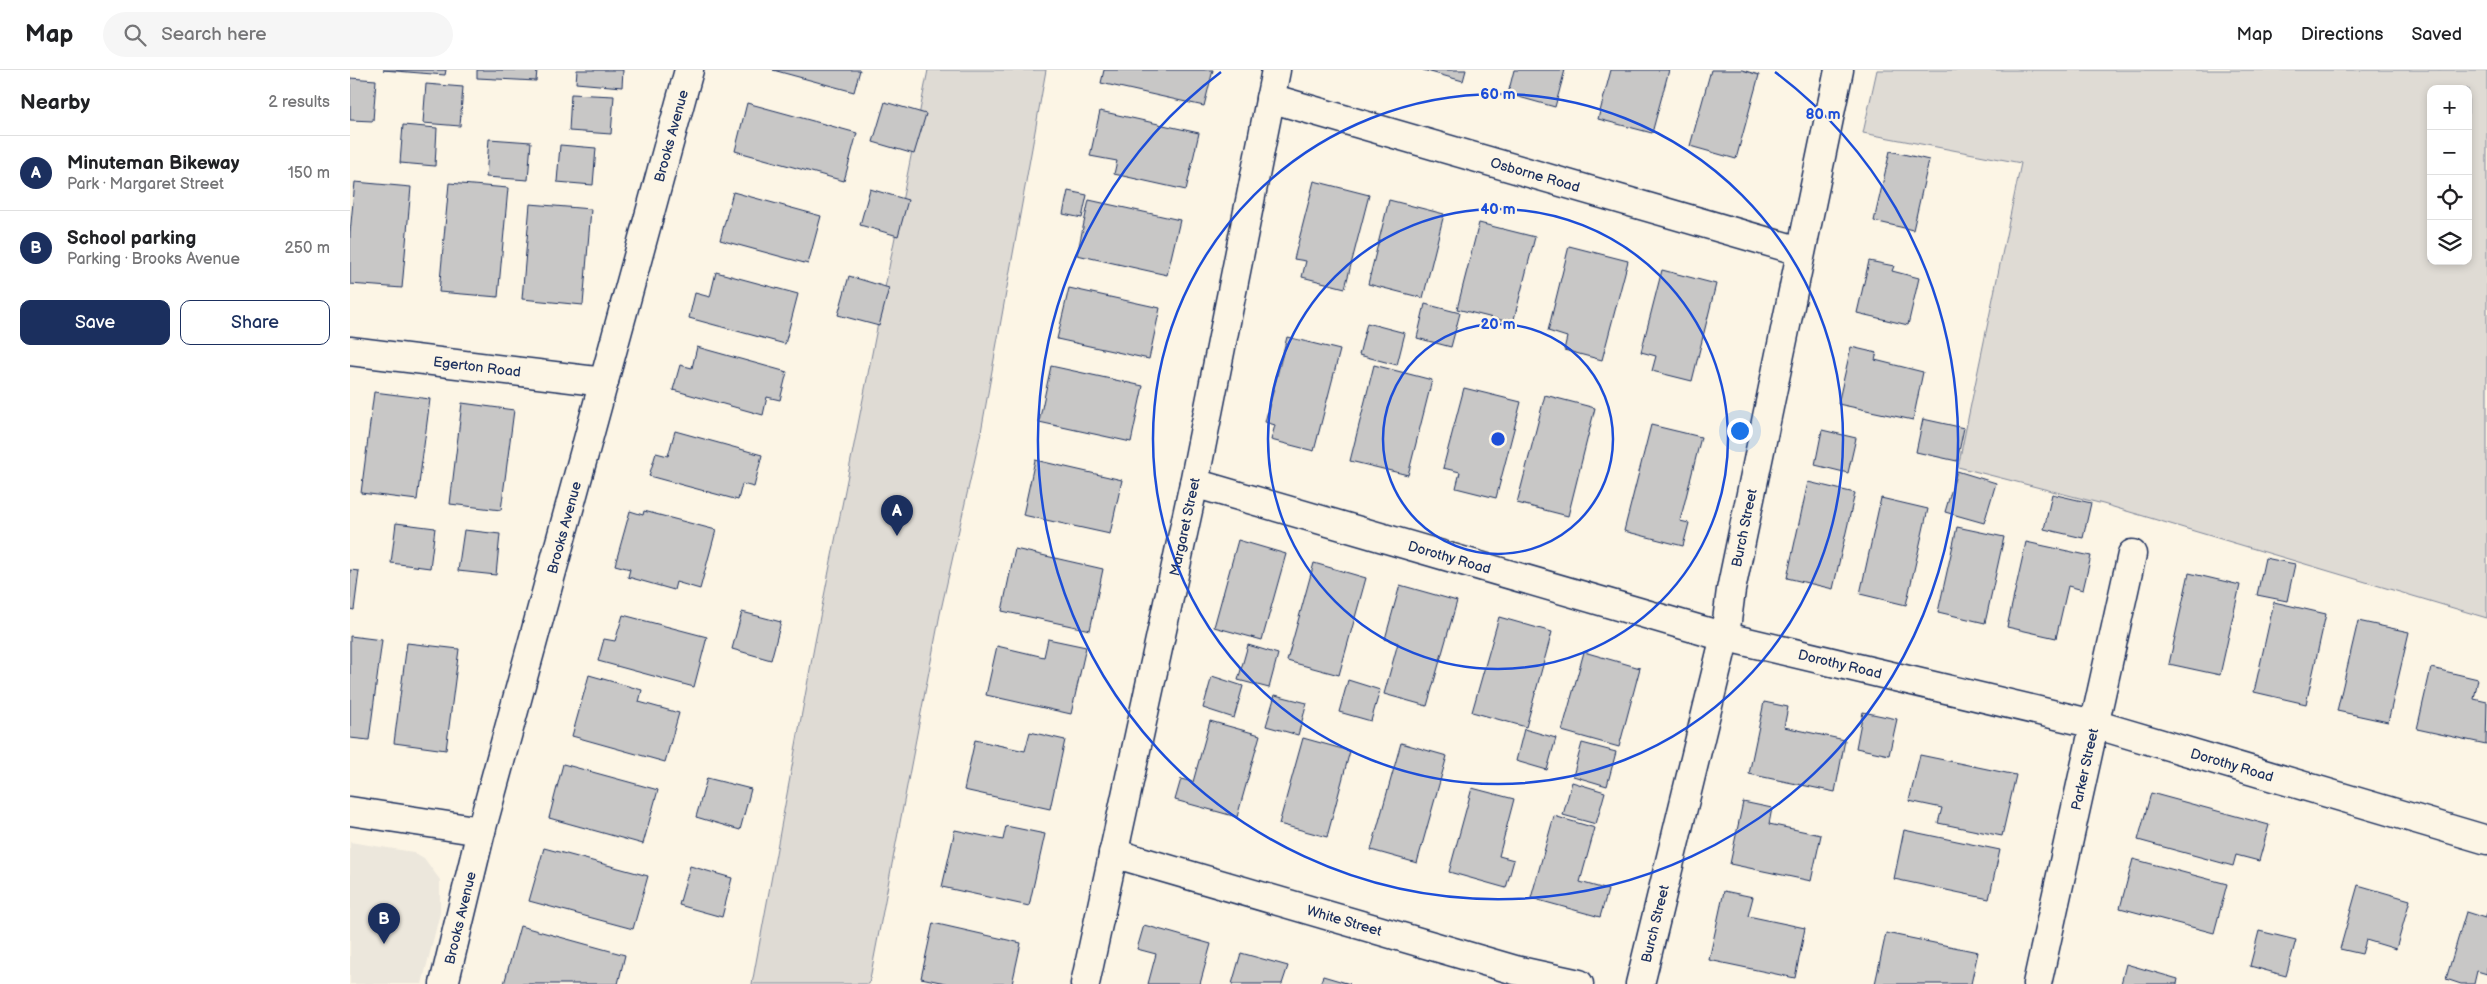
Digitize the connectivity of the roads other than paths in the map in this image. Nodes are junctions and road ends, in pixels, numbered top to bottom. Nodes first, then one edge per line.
1 (689, 70) edge
2 (1276, 70) edge
3 (1839, 70) edge
4 (1270, 98) junction
5 (1800, 251) junction
6 (350, 351) edge
7 (604, 382) junction
8 (1194, 483) junction
9 (2132, 554) dead end
10 (1725, 636) junction
11 (2094, 724) junction
12 (350, 811) edge
13 (481, 831) junction
14 (2487, 840) edge
15 (1113, 853) junction
16 (444, 984) edge
17 (1085, 984) edge
18 (1578, 984) edge
19 (1640, 984) edge
20 (2037, 984) edge

1 - 7 street, Brooks Avenue
2 - 4 street, Margaret Street
3 - 5 street, Burch Street
4 - 5 street, Osborne Road
4 - 8 street, Margaret Street
5 - 10 street, Burch Street
6 - 7 street, Egerton Road
7 - 13 street, Brooks Avenue
8 - 10 street, Dorothy Road
8 - 15 street, Margaret Street
9 - 11 street, Parker Street
10 - 11 street, Dorothy Road
10 - 19 street, Burch Street
11 - 14 street, Dorothy Road
11 - 20 street, Parker Street
12 - 13 street
13 - 16 street, Brooks Avenue
15 - 17 street, Margaret Street
15 - 18 street, White Street

